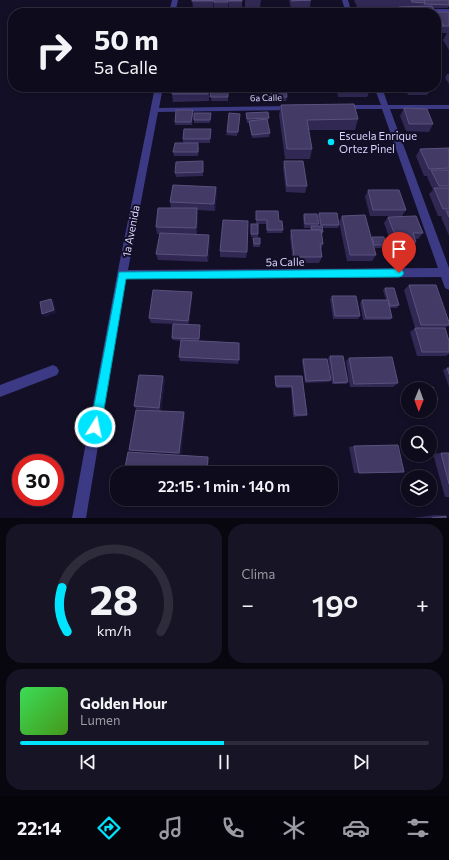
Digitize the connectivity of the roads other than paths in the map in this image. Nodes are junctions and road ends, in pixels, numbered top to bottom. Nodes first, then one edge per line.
1 (158, 92) edge
2 (380, 92) edge
3 (330, 107) edge
4 (386, 107) junction
5 (449, 107) edge
6 (298, 108) edge
7 (155, 110) junction
8 (447, 272) edge
9 (122, 275) junction
10 (449, 284) edge
11 (53, 371) dead end
12 (0, 391) edge
13 (79, 518) edge

1 - 7 street, 1a Avenida
2 - 4 street
3 - 4 street
4 - 5 street
4 - 8 street
6 - 7 street, 6a Calle
7 - 9 street, 1a Avenida
8 - 9 street, 5a Calle
8 - 10 street
9 - 13 street, 1a Avenida
11 - 12 street

